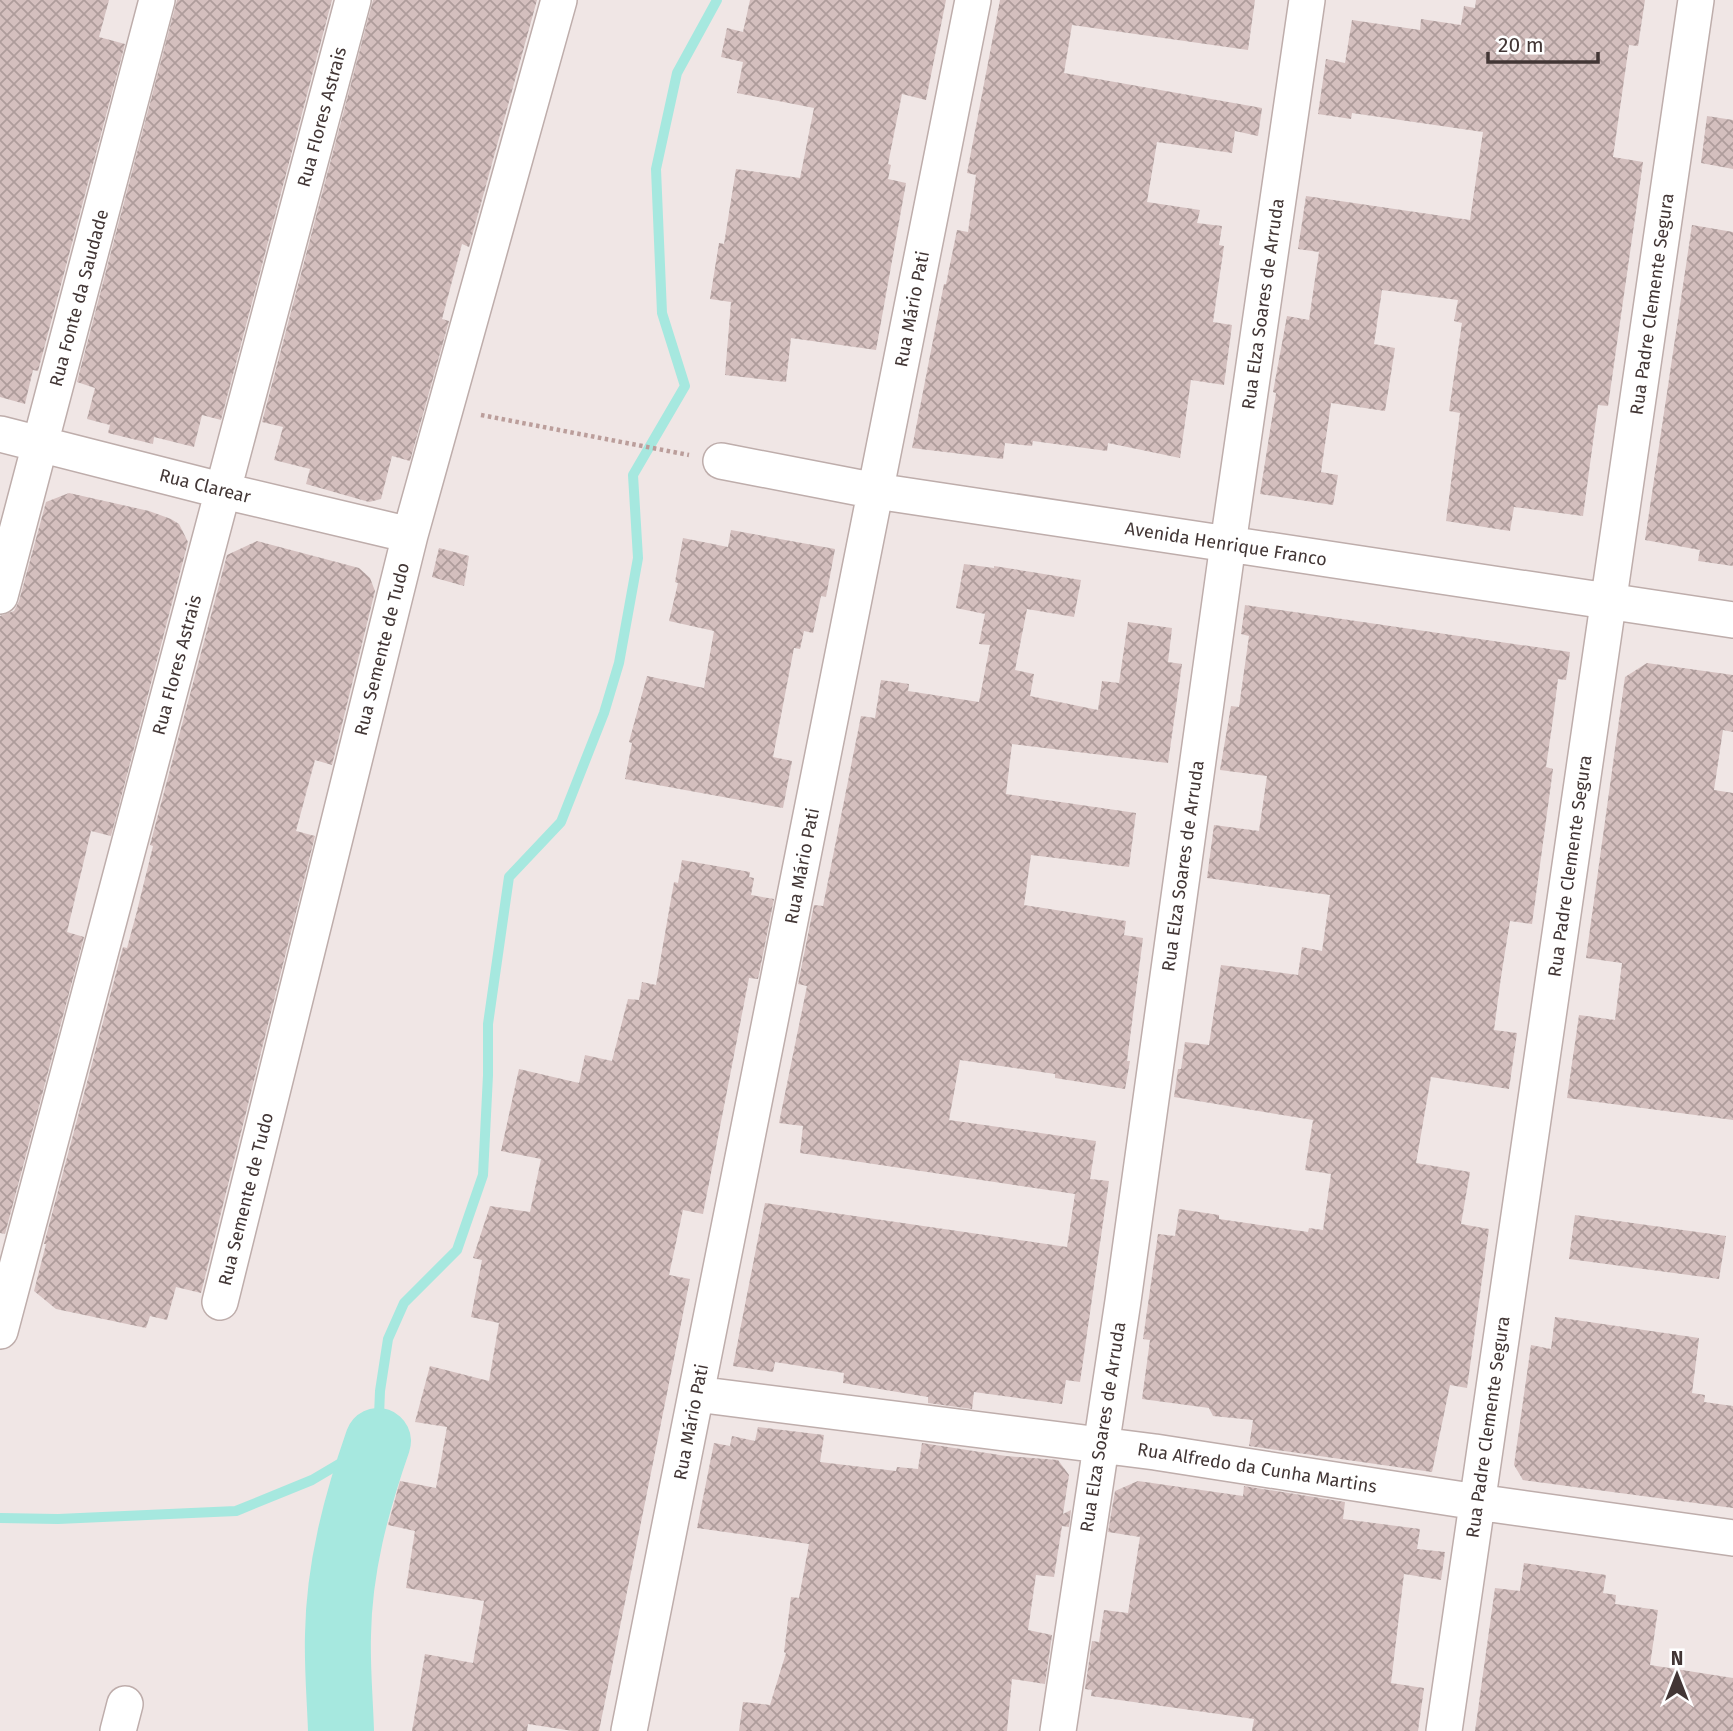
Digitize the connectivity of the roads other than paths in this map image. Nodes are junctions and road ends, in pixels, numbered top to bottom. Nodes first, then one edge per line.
1 (157, 0) edge
2 (353, 0) edge
3 (559, 0) edge
4 (973, 0) edge
5 (1307, 0) edge
6 (1696, 0) edge
7 (0, 434) edge
8 (41, 443) junction
9 (721, 461) road end
10 (223, 491) junction
11 (876, 491) junction
12 (410, 535) junction
13 (1228, 544) junction
14 (0, 596) edge
15 (1609, 602) junction
16 (1733, 620) edge
17 (220, 1302) dead end
18 (0, 1331) edge
19 (696, 1394) junction
20 (1100, 1444) junction
21 (1477, 1502) junction
22 (1733, 1538) edge
23 (629, 1731) edge
24 (1058, 1731) edge
25 (1444, 1731) edge

1 - 8 street, Rua Fonte da Saudade
2 - 10 street, Rua Flores Astrais
3 - 12 street, Rua Semente de Tudo
4 - 11 street, Rua Mário Pati
5 - 13 street, Rua Elza Soares de Arruda
6 - 15 street, Rua Padre Clemente Segura
7 - 8 street, Rua Clarear
8 - 10 street, Rua Clarear
8 - 14 street, Rua Fonte da Saudade
9 - 11 street, Avenida Henrique Franco
10 - 12 street, Rua Clarear
10 - 18 street, Rua Flores Astrais
11 - 13 street, Avenida Henrique Franco
11 - 19 street, Rua Mário Pati
12 - 17 street, Rua Semente de Tudo
13 - 15 street, Avenida Henrique Franco
13 - 20 street, Rua Elza Soares de Arruda
15 - 16 street, Avenida Henrique Franco
15 - 21 street, Rua Padre Clemente Segura
19 - 20 street, Rua Alfredo da Cunha Martins
19 - 23 street, Rua Mário Pati
20 - 21 street, Rua Alfredo da Cunha Martins
20 - 24 street, Rua Elza Soares de Arruda
21 - 22 street, Rua Alfredo da Cunha Martins
21 - 25 street, Rua Padre Clemente Segura

